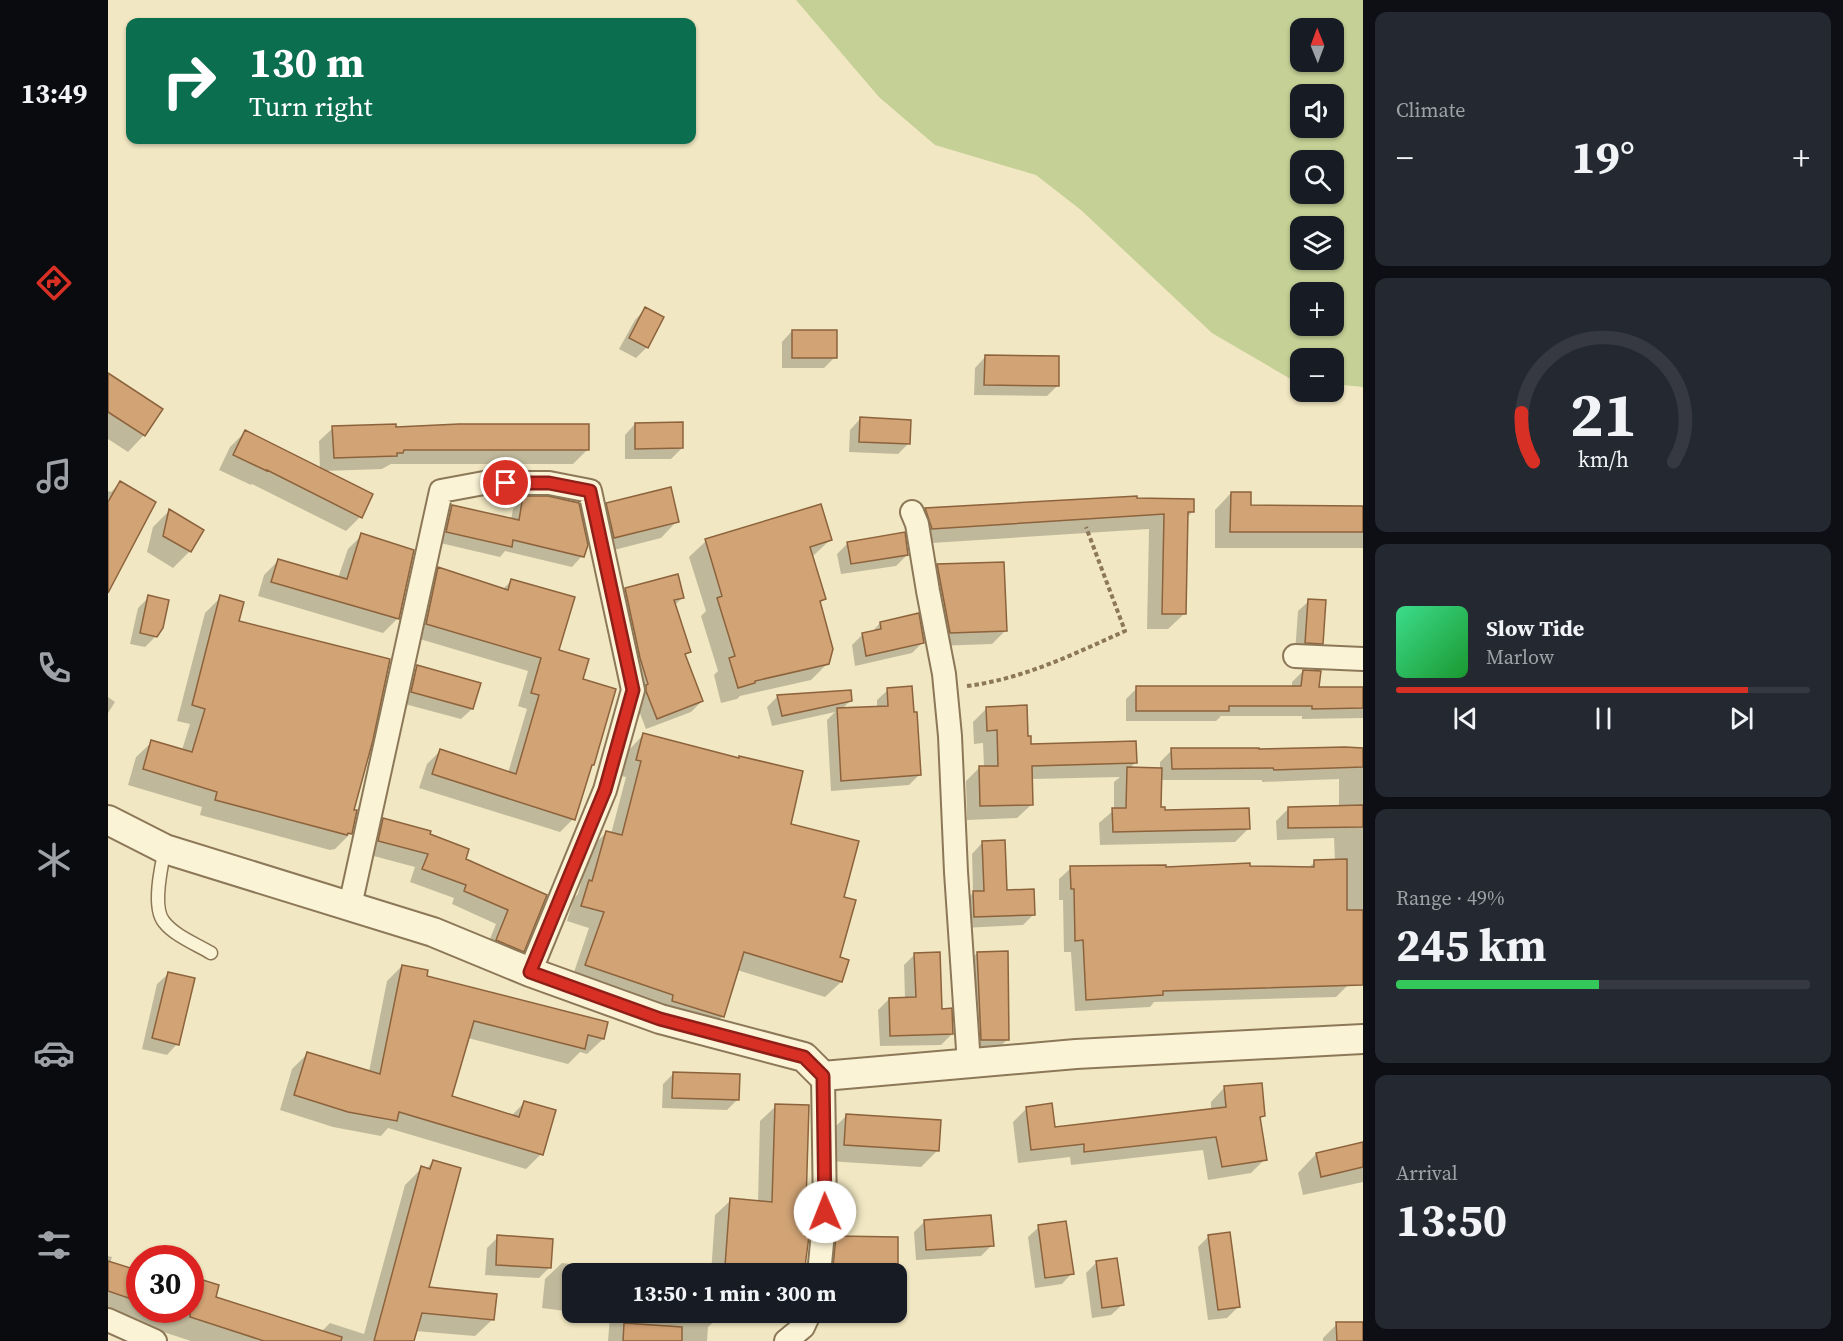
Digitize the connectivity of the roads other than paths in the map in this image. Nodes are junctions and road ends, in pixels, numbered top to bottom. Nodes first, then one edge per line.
1 (912, 512) dead end
2 (1295, 656) dead end
3 (1363, 659) edge
4 (108, 820) edge
5 (165, 849) junction
6 (350, 906) junction
7 (211, 953) dead end
8 (530, 972) junction
9 (1363, 1039) edge
10 (969, 1064) junction
11 (823, 1076) junction
12 (820, 1263) edge
13 (108, 1320) edge
14 (805, 1323) edge
15 (155, 1341) edge
16 (786, 1341) edge

1 - 10 street
2 - 3 street
4 - 5 street
5 - 6 street
5 - 7 lane
6 - 8 street
6 - 8 street
8 - 11 street
9 - 10 street
10 - 11 street
11 - 12 street
13 - 15 street
14 - 16 street

